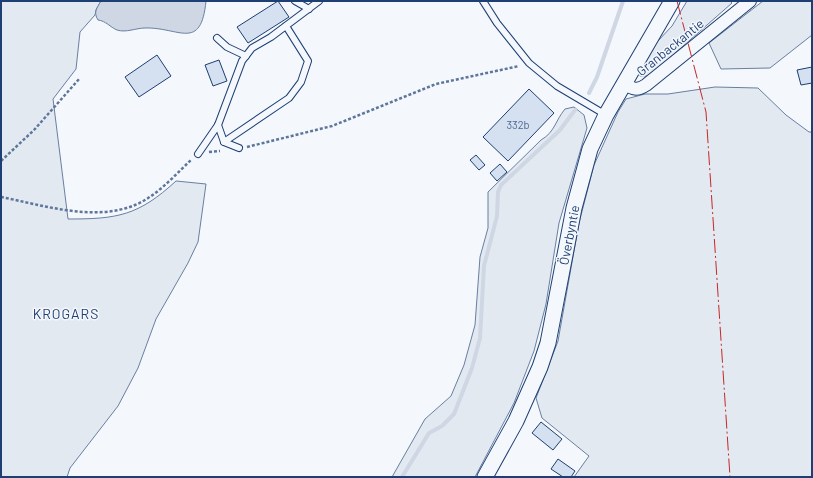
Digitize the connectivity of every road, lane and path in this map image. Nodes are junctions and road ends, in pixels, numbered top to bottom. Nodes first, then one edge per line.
1 (295, 1) edge
2 (319, 1) edge
3 (483, 1) edge
4 (672, 1) edge
5 (750, 1) edge
6 (309, 9) junction
7 (286, 26) junction
8 (217, 38) dead end
9 (246, 56) junction
10 (530, 64) junction
11 (80, 78) dead end
12 (624, 84) junction
13 (606, 115) junction
14 (218, 125) junction
15 (224, 142) junction
16 (239, 148) junction
17 (198, 154) junction
18 (1, 161) edge
19 (1, 197) edge
20 (485, 477) edge

1 - 6 lane
2 - 6 lane
3 - 10 lane
4 - 12 street, Överbyntie
5 - 12 street, Granbackantie
6 - 7 lane
7 - 9 lane
7 - 15 lane
8 - 9 lane
9 - 14 lane
10 - 13 lane
10 - 16 path
11 - 18 path
12 - 13 street, Överbyntie
13 - 20 street, Överbyntie
14 - 15 lane
14 - 17 lane
15 - 16 lane
16 - 17 path
17 - 19 path

